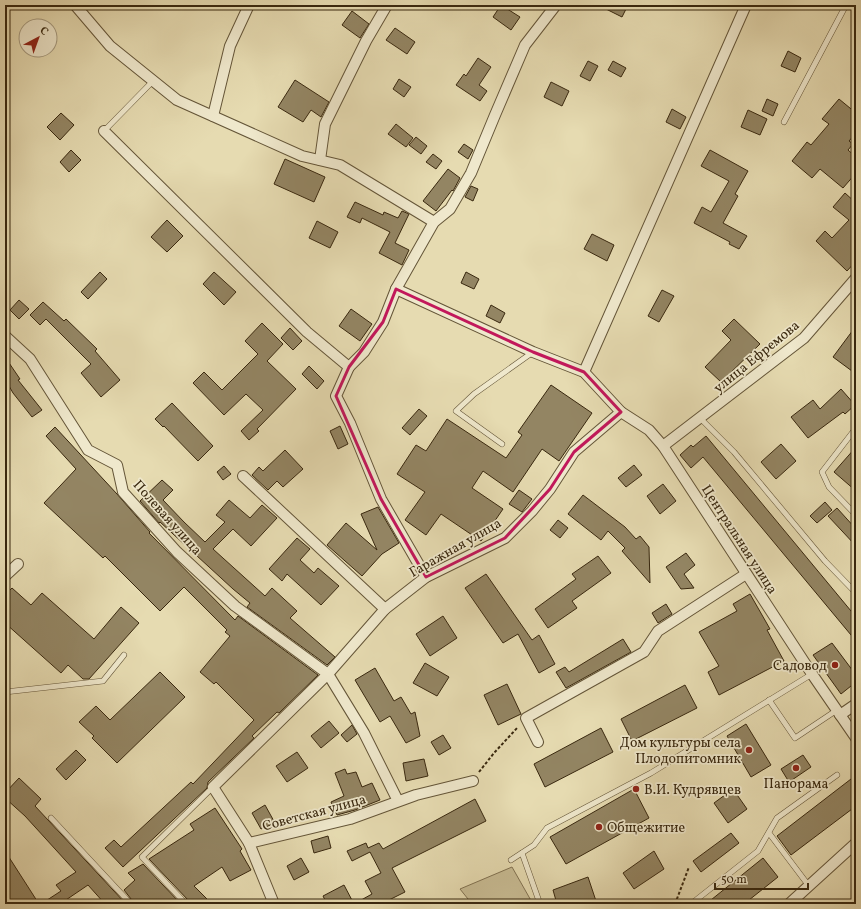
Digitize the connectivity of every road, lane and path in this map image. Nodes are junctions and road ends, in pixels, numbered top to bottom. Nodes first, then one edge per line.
1 (75, 5) edge
2 (249, 5) edge
3 (387, 5) edge
4 (556, 5) edge
5 (746, 5) edge
6 (846, 5) edge
7 (153, 81) junction
8 (213, 116) junction
9 (784, 122) dead end
10 (104, 131) joint
11 (320, 160) junction
12 (434, 222) junction
13 (856, 278) edge
14 (396, 289) junction
15 (5, 336) edge
16 (533, 352) junction
17 (349, 367) junction
18 (584, 372) junction
19 (621, 412) junction
20 (700, 418) junction
21 (856, 428) edge
22 (502, 444) dead end
23 (663, 446) junction
24 (243, 476) dead end
25 (856, 515) edge
26 (18, 564) dead end
27 (746, 574) junction
28 (5, 576) edge
29 (426, 577) junction
30 (856, 593) edge
31 (385, 609) junction
32 (124, 655) dead end
33 (328, 674) junction
34 (812, 674) junction
35 (5, 692) edge
36 (770, 700) junction
37 (856, 704) edge
38 (839, 712) junction
39 (526, 718) junction
40 (856, 738) edge
41 (538, 742) dead end
42 (837, 775) dead end
43 (472, 781) joint
44 (213, 787) junction
45 (398, 801) junction
46 (51, 818) dead end
47 (769, 833) junction
48 (856, 842) edge
49 (248, 843) junction
50 (522, 854) junction
51 (511, 860) dead end
52 (689, 867) dead end
53 (809, 886) junction
54 (131, 904) edge
55 (186, 904) edge
56 (274, 904) edge
57 (540, 904) edge
58 (675, 904) edge
59 (691, 904) edge
60 (789, 904) edge

1 - 7 street
2 - 8 street
3 - 11 street
4 - 12 street
5 - 18 street
6 - 9 lane
7 - 8 street
7 - 10 lane
8 - 11 street
10 - 17 street
11 - 12 street
12 - 14 street
13 - 20 street, улица Ефремова
14 - 16 street
14 - 17 street
15 - 33 street, Полевая улица
16 - 18 street
16 - 22 lane
17 - 29 street
18 - 19 street, Центральная улица
19 - 23 street, Центральная улица
19 - 29 street, Гаражная улица
20 - 23 street, улица Ефремова
20 - 30 lane
21 - 25 lane
23 - 27 street, Центральная улица
24 - 31 street
26 - 28 street
27 - 34 street, Центральная улица
27 - 39 street
29 - 31 street, Гаражная улица
31 - 33 street, Гаражная улица
32 - 35 lane
33 - 44 street, Гаражная улица
33 - 45 street
34 - 36 lane
34 - 38 street, Центральная улица
36 - 38 lane
36 - 50 lane
37 - 38 street
38 - 40 street, Центральная улица
39 - 41 street
39 - 43 path
42 - 47 lane
43 - 45 street, Советская улица
44 - 49 street, Советская улица
44 - 55 lane
45 - 49 street, Советская улица
46 - 54 lane
47 - 53 lane
47 - 59 lane
48 - 53 street
49 - 56 street
50 - 51 lane
50 - 57 lane
52 - 58 path
53 - 60 street

